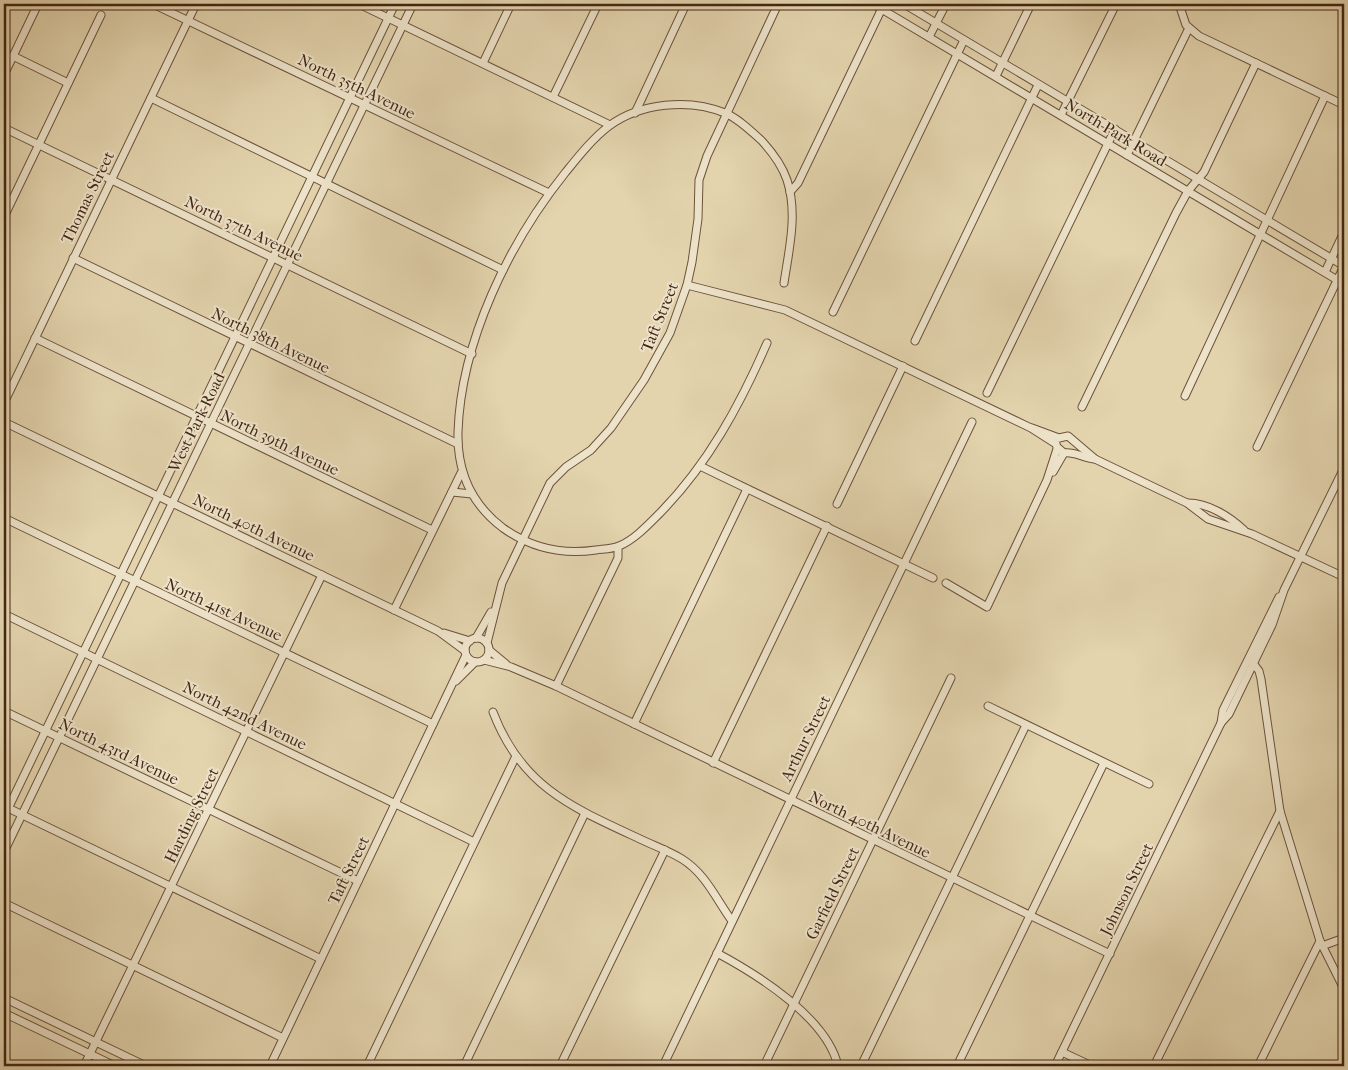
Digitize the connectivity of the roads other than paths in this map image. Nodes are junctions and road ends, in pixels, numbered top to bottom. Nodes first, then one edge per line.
1 (38, 4) edge
2 (153, 4) edge
3 (196, 4) edge
4 (359, 4) edge
5 (395, 4) edge
6 (413, 4) edge
7 (511, 4) edge
8 (598, 4) edge
9 (686, 4) edge
10 (778, 4) edge
11 (873, 4) edge
12 (904, 4) edge
13 (946, 4) edge
14 (1031, 4) edge
15 (1116, 4) edge
16 (1178, 4) edge
17 (883, 6) edge
18 (101, 15) dead end
19 (388, 18) junction
20 (188, 20) junction
21 (936, 23) junction
22 (403, 25) junction
23 (1189, 28) junction
24 (929, 37) junction
25 (964, 40) junction
26 (957, 54) junction
27 (13, 56) junction
28 (1002, 62) junction
29 (483, 63) junction
30 (1256, 63) junction
31 (4, 75) edge
32 (996, 76) junction
33 (68, 83) junction
34 (1038, 85) junction
35 (1325, 96) junction
36 (553, 97) junction
37 (151, 98) junction
38 (350, 98) junction
39 (1032, 98) junction
40 (1068, 102) junction
41 (364, 105) junction
42 (1344, 106) edge
43 (635, 113) junction
44 (727, 114) junction
45 (1061, 115) junction
46 (610, 126) junction
47 (4, 128) edge
48 (1114, 129) junction
49 (1134, 141) junction
50 (1107, 143) junction
51 (39, 145) junction
52 (1128, 155) junction
53 (111, 178) junction
54 (311, 178) junction
55 (1199, 180) junction
56 (325, 184) junction
57 (1188, 191) junction
58 (790, 192) junction
59 (549, 193) junction
60 (4, 217) edge
61 (1267, 220) junction
62 (1344, 232) edge
63 (1261, 234) junction
64 (273, 257) junction
65 (73, 258) junction
66 (1332, 258) junction
67 (287, 264) junction
68 (1344, 266) edge
69 (503, 270) junction
70 (1325, 272) junction
71 (1337, 279) junction
72 (784, 283) dead end
73 (687, 284) junction
74 (1344, 284) edge
75 (833, 312) dead end
76 (35, 338) junction
77 (234, 338) junction
78 (915, 341) dead end
79 (767, 343) dead end
80 (249, 345) junction
81 (472, 354) junction
82 (903, 366) junction
83 (987, 393) dead end
84 (1185, 396) dead end
85 (4, 403) edge
86 (1082, 407) dead end
87 (196, 417) junction
88 (4, 422) edge
89 (972, 422) dead end
90 (210, 424) junction
91 (1073, 443) junction
92 (458, 444) junction
93 (1061, 447) junction
94 (1257, 447) dead end
95 (1095, 459) junction
96 (700, 466) junction
97 (1344, 468) edge
98 (461, 473) junction
99 (747, 489) junction
100 (452, 492) junction
101 (472, 494) junction
102 (157, 496) junction
103 (172, 503) junction
104 (1187, 503) junction
105 (837, 504) dead end
106 (4, 518) edge
107 (826, 526) junction
108 (432, 530) junction
109 (1247, 532) junction
110 (522, 540) junction
111 (618, 547) junction
112 (1301, 556) junction
113 (904, 564) junction
114 (120, 574) junction
115 (322, 575) junction
116 (1344, 577) edge
117 (933, 578) dead end
118 (134, 581) junction
119 (946, 583) dead end
120 (1284, 590) junction
121 (495, 605) junction
122 (394, 610) junction
123 (4, 614) edge
124 (438, 631) junction
125 (473, 639) junction
126 (488, 647) junction
127 (83, 652) junction
128 (285, 653) junction
129 (466, 653) junction
130 (97, 658) junction
131 (484, 660) junction
132 (475, 662) junction
133 (1253, 664) junction
134 (511, 667) junction
135 (950, 678) dead end
136 (452, 686) junction
137 (556, 686) junction
138 (988, 706) dead end
139 (4, 711) edge
140 (493, 712) dead end
141 (1221, 723) junction
142 (433, 724) junction
143 (634, 724) junction
144 (1026, 725) junction
145 (45, 731) junction
146 (246, 731) junction
147 (59, 738) junction
148 (516, 758) junction
149 (712, 763) junction
150 (1104, 763) junction
151 (1149, 784) dead end
152 (790, 800) junction
153 (396, 803) junction
154 (6, 807) edge
155 (210, 810) junction
156 (1280, 811) junction
157 (585, 813) junction
158 (22, 815) junction
159 (4, 817) edge
160 (873, 841) junction
161 (474, 842) junction
162 (665, 850) junction
163 (4, 852) edge
164 (950, 878) junction
165 (358, 882) junction
166 (172, 887) junction
167 (4, 903) edge
168 (1030, 917) junction
169 (732, 920) junction
170 (1344, 938) edge
171 (1321, 943) junction
172 (717, 953) junction
173 (1110, 954) junction
174 (321, 959) junction
175 (134, 964) junction
176 (1344, 989) edge
177 (4, 998) edge
178 (793, 1005) junction
179 (4, 1013) edge
180 (283, 1038) junction
181 (96, 1042) junction
182 (1062, 1052) junction
183 (90, 1054) junction
184 (465, 1064) junction
185 (84, 1066) edge
186 (114, 1066) edge
187 (146, 1066) edge
188 (270, 1066) edge
189 (367, 1066) edge
190 (420, 1066) edge
191 (490, 1066) edge
192 (560, 1066) edge
193 (662, 1066) edge
194 (764, 1066) edge
195 (838, 1066) edge
196 (861, 1066) edge
197 (958, 1066) edge
198 (1055, 1066) edge
199 (1092, 1066) edge
200 (1154, 1066) edge
201 (1258, 1066) edge

1 - 27 street
2 - 20 street, North 35th Avenue
3 - 20 street, Thomas Street
4 - 19 street
5 - 19 street, West Park Road
6 - 22 street, West Park Road
7 - 29 street
8 - 36 street
9 - 43 street
10 - 44 street, Taft Street
11 - 17 street, North Park Road
12 - 21 street, North Park Road
13 - 21 street
14 - 28 street
15 - 40 street
16 - 23 street
17 - 24 street, North Park Road
17 - 58 street
18 - 33 street
19 - 22 street
19 - 38 street, West Park Road
20 - 37 street, Thomas Street
20 - 38 street, North 35th Avenue
21 - 24 street
21 - 25 street, North Park Road
22 - 29 street
22 - 41 street, West Park Road
23 - 30 street
23 - 49 street
24 - 26 street, North Park Road
25 - 26 street
25 - 28 street, North Park Road
26 - 32 street, North Park Road
26 - 75 street
27 - 31 street
27 - 33 street
28 - 32 street
28 - 34 street, North Park Road
29 - 36 street
30 - 35 street
30 - 55 street
32 - 39 street, North Park Road
33 - 51 street
34 - 39 street
34 - 40 street, North Park Road
35 - 42 street
35 - 61 street
36 - 46 street
37 - 53 street, Thomas Street
37 - 54 street
38 - 41 street, North 35th Avenue
38 - 54 street, West Park Road
39 - 45 street, North Park Road
39 - 78 street
40 - 45 street
40 - 48 street, North Park Road
41 - 56 street, West Park Road
41 - 59 street, North 35th Avenue
43 - 44 street
43 - 46 street
44 - 58 street
44 - 73 street, Taft Street
45 - 50 street, North Park Road
46 - 59 street
47 - 51 street, North 37th Avenue
48 - 49 street, North Park Road
48 - 50 street
49 - 52 street
49 - 55 street, North Park Road
50 - 52 street, North Park Road
50 - 83 street
51 - 53 street, North 37th Avenue
51 - 60 street
52 - 57 street, North Park Road
53 - 64 street, North 37th Avenue
53 - 65 street, Thomas Street
54 - 56 street
54 - 64 street, West Park Road
55 - 57 street
55 - 61 street, North Park Road
56 - 67 street, West Park Road
56 - 69 street
57 - 63 street, North Park Road
57 - 86 street
58 - 72 street
59 - 69 street
61 - 63 street
61 - 66 street, North Park Road
62 - 66 street
63 - 70 street, North Park Road
63 - 84 street
64 - 67 street, North 37th Avenue
64 - 77 street, West Park Road
65 - 76 street, Thomas Street
65 - 77 street, North 38th Avenue
66 - 68 street, North Park Road
66 - 70 street
67 - 80 street, West Park Road
67 - 81 street, North 37th Avenue
68 - 71 street
69 - 81 street
70 - 71 street, North Park Road
71 - 74 street, North Park Road
71 - 94 street
73 - 82 street
73 - 110 street, Taft Street
76 - 85 street, Thomas Street
76 - 87 street, North 39th Avenue
77 - 80 street, North 38th Avenue
77 - 87 street, West Park Road
79 - 96 street
80 - 90 street, West Park Road
80 - 92 street, North 38th Avenue
81 - 92 street
82 - 93 street
82 - 105 street
87 - 90 street, North 39th Avenue
87 - 102 street, West Park Road
88 - 102 street, North 40th Avenue
89 - 113 street, Arthur Street
90 - 103 street, West Park Road
90 - 108 street, North 39th Avenue
91 - 93 street
91 - 93 street
91 - 95 street
92 - 98 street
93 - 95 street
93 - 119 street
95 - 104 street
96 - 99 street
96 - 111 street
97 - 112 street, Johnson Street
98 - 100 street
98 - 101 street
99 - 107 street
99 - 143 street
100 - 101 street
100 - 108 street
101 - 110 street
102 - 103 street, North 40th Avenue
102 - 114 street, West Park Road
103 - 115 street, North 40th Avenue
103 - 118 street, West Park Road
104 - 109 street
104 - 109 street
106 - 114 street, North 41st Avenue
107 - 113 street
107 - 149 street
108 - 122 street
109 - 112 street
110 - 111 street
110 - 121 street, Taft Street
111 - 137 street
112 - 116 street
112 - 120 street, Johnson Street
113 - 117 street
113 - 152 street, Arthur Street
114 - 118 street, North 41st Avenue
114 - 127 street, West Park Road
115 - 122 street, North 40th Avenue
115 - 128 street, Harding Street
118 - 128 street, North 41st Avenue
118 - 130 street, West Park Road
120 - 133 street, Johnson Street
120 - 141 street, Johnson Street
121 - 125 street, Taft Street
121 - 126 street, Taft Street
122 - 124 street, North 40th Avenue
123 - 127 street, North 42nd Avenue
124 - 125 street, North 40th Avenue
124 - 129 street, North 40th Avenue
125 - 126 street, North 40th Avenue
125 - 129 street, Taft Street
126 - 131 street, Taft Street
126 - 134 street, North 40th Avenue
127 - 130 street, North 42nd Avenue
127 - 145 street, West Park Road
128 - 142 street, North 41st Avenue
128 - 146 street, Harding Street
129 - 132 street, North 40th Avenue
129 - 136 street, Taft Street
130 - 146 street, North 42nd Avenue
130 - 147 street, West Park Road
131 - 132 street
131 - 134 street, North 40th Avenue
132 - 136 street, Taft Street
133 - 141 street, Johnson Street
133 - 156 street
134 - 137 street, North 40th Avenue
135 - 160 street, Garfield Street
136 - 142 street, Taft Street
137 - 143 street, North 40th Avenue
138 - 144 street
139 - 145 street, North 43rd Avenue
140 - 148 street
141 - 173 street, Johnson Street
142 - 153 street, Taft Street
143 - 149 street, North 40th Avenue
144 - 150 street
144 - 164 street
145 - 147 street, North 43rd Avenue
145 - 154 street, West Park Road
146 - 153 street, North 42nd Avenue
146 - 155 street, Harding Street
147 - 155 street, North 43rd Avenue
147 - 158 street, West Park Road
148 - 157 street
148 - 161 street
149 - 152 street, North 40th Avenue
150 - 151 street
150 - 168 street
152 - 160 street, North 40th Avenue
152 - 169 street, Arthur Street
153 - 161 street, North 42nd Avenue
153 - 165 street, Taft Street
154 - 158 street
154 - 159 street, West Park Road
155 - 165 street, North 43rd Avenue
155 - 166 street, Harding Street
156 - 171 street
156 - 200 street
157 - 162 street
157 - 184 street
158 - 163 street, West Park Road
158 - 166 street
160 - 164 street, North 40th Avenue
160 - 178 street, Garfield Street
161 - 189 street
162 - 169 street
162 - 192 street
164 - 168 street, North 40th Avenue
164 - 196 street
165 - 174 street, Taft Street
166 - 174 street
166 - 175 street, Harding Street
167 - 175 street
168 - 173 street, North 40th Avenue
168 - 197 street
169 - 172 street, Arthur Street
170 - 171 street
171 - 176 street
171 - 201 street
172 - 178 street
172 - 193 street, Arthur Street
173 - 182 street, Johnson Street
174 - 180 street, Taft Street
175 - 180 street
175 - 181 street, Harding Street
177 - 181 street
178 - 194 street, Garfield Street
178 - 195 street
179 - 183 street
180 - 188 street, Taft Street
181 - 183 street, Harding Street
181 - 187 street
182 - 198 street, Johnson Street
182 - 199 street
183 - 185 street, Harding Street
183 - 186 street
184 - 190 street
184 - 191 street

